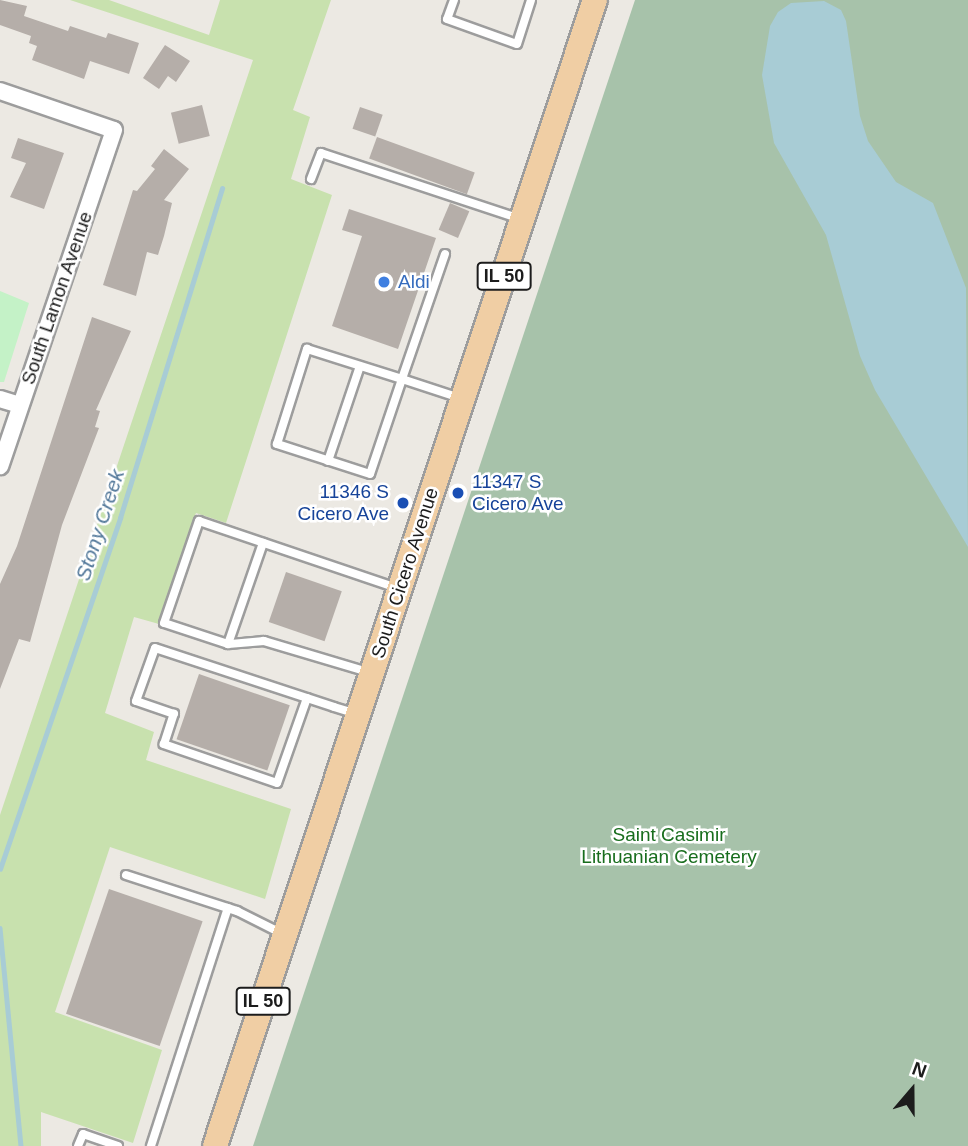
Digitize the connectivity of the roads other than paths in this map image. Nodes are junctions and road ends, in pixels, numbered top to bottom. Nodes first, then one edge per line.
1 (454, 0) edge
2 (531, 0) edge
3 (595, 0) edge
4 (0, 92) edge
5 (311, 179) dead end
6 (522, 220) junction
7 (445, 254) dead end
8 (360, 366) junction
9 (402, 379) junction
10 (0, 398) edge
11 (463, 398) junction
12 (20, 405) junction
13 (328, 461) junction
14 (0, 466) edge
15 (263, 543) junction
16 (400, 589) junction
17 (228, 645) junction
18 (372, 673) junction
19 (307, 698) junction
20 (358, 715) junction
21 (126, 875) dead end
22 (228, 908) junction
23 (285, 935) junction
24 (78, 1146) edge
25 (118, 1146) edge
26 (150, 1146) edge
27 (215, 1146) edge

1 - 2 lane
3 - 6 main road, South Cicero Avenue / IL 50
4 - 12 street, South Lamon Avenue
5 - 6 lane
6 - 11 main road, South Cicero Avenue / IL 50
7 - 9 lane
8 - 9 lane
8 - 13 lane
8 - 13 lane
9 - 11 lane
9 - 13 lane
10 - 12 street
11 - 16 main road, South Cicero Avenue / IL 50
12 - 14 street, South Lamon Avenue
15 - 16 lane
15 - 17 lane
15 - 17 lane
16 - 18 main road, South Cicero Avenue / IL 50
17 - 18 lane
18 - 20 main road, South Cicero Avenue / IL 50
19 - 19 lane
19 - 20 lane
20 - 23 main road, South Cicero Avenue / IL 50
21 - 22 lane
22 - 23 lane
22 - 26 lane
23 - 27 main road, South Cicero Avenue / IL 50
24 - 25 lane

